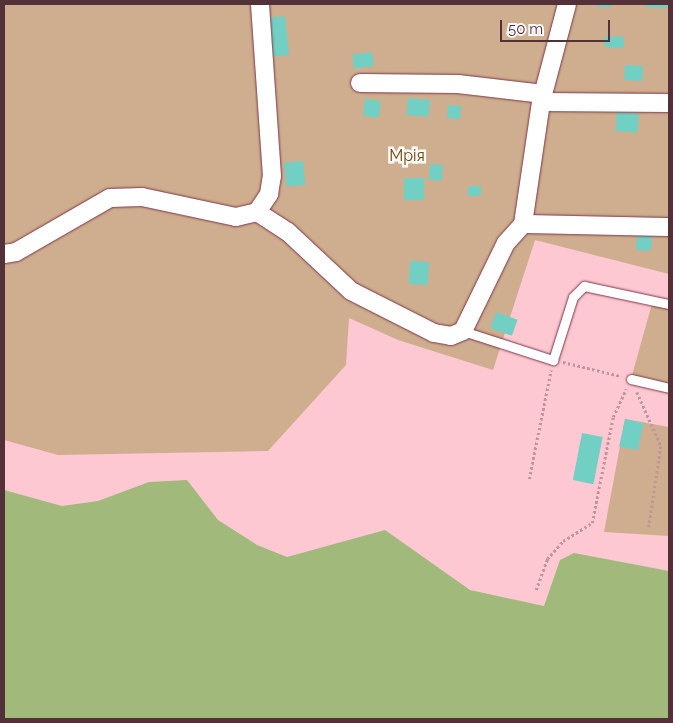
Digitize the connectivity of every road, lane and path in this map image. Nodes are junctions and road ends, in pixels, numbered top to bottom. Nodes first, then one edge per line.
1 (260, 4) edge
2 (567, 4) edge
3 (360, 83) dead end
4 (542, 98) junction
5 (669, 104) edge
6 (257, 212) junction
7 (522, 224) junction
8 (669, 227) edge
9 (4, 254) edge
10 (669, 304) edge
11 (463, 331) junction
12 (553, 360) junction
13 (631, 378) junction
14 (669, 388) edge
15 (529, 479) dead end
16 (649, 527) dead end
17 (536, 590) dead end

1 - 6 street
2 - 4 street
3 - 4 street
4 - 5 street
4 - 7 street
6 - 9 street
6 - 11 street
7 - 8 street
7 - 11 street
10 - 12 lane
11 - 12 lane
12 - 13 path
12 - 15 path
13 - 14 lane
13 - 16 path
13 - 17 path

